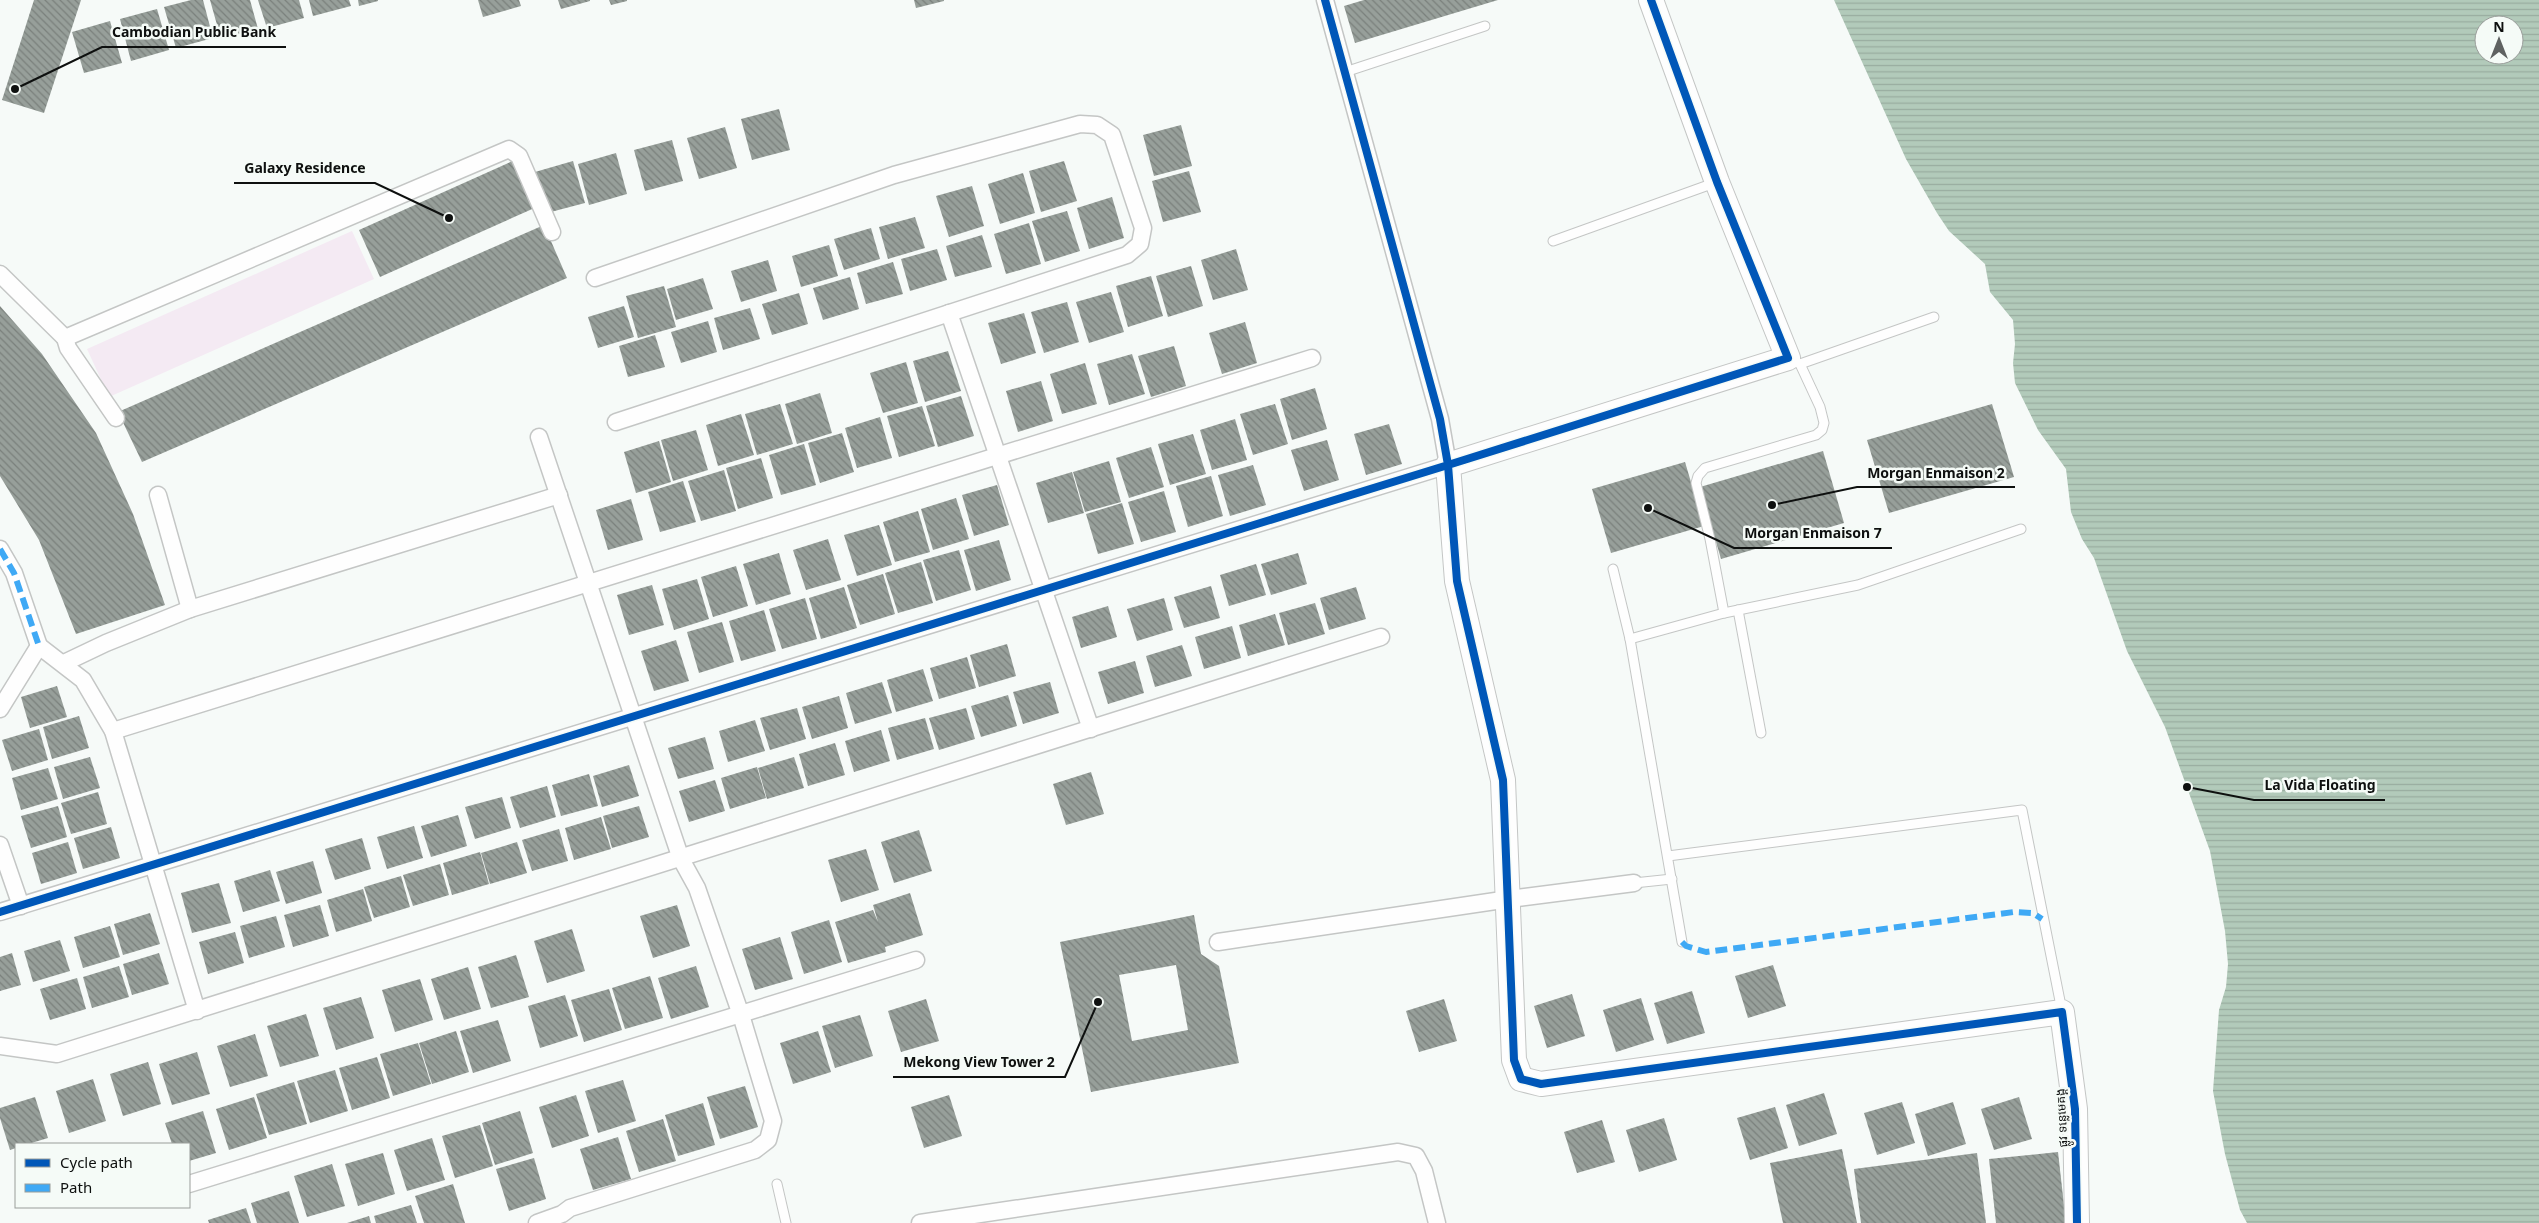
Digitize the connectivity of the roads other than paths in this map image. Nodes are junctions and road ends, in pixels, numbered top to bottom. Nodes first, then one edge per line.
1 (1324, 0) edge
2 (1651, 0) edge
3 (1485, 26) dead end
4 (1346, 72) junction
5 (1717, 182) junction
6 (552, 232) dead end
7 (1553, 241) dead end
8 (0, 274) edge
9 (595, 278) dead end
10 (950, 313) junction
11 (1934, 317) dead end
12 (65, 338) junction
13 (1312, 358) dead end
14 (1794, 361) junction
15 (116, 418) dead end
16 (616, 422) dead end
17 (539, 437) dead end
18 (998, 455) junction
19 (1448, 465) junction
20 (158, 495) dead end
21 (559, 495) junction
22 (2021, 529) dead end
23 (0, 550) edge
24 (1613, 570) dead end
25 (588, 583) junction
26 (1044, 590) junction
27 (190, 609) junction
28 (1738, 610) junction
29 (1724, 612) junction
30 (1381, 637) dead end
31 (1630, 639) junction
32 (39, 646) junction
33 (64, 663) junction
34 (0, 709) edge
35 (633, 716) junction
36 (1091, 729) junction
37 (113, 731) junction
38 (1762, 732) dead end
39 (0, 845) edge
40 (1668, 856) junction
41 (681, 859) junction
42 (154, 864) junction
43 (1672, 878) junction
44 (1634, 883) joint
45 (1509, 899) junction
46 (21, 906) junction
47 (0, 912) edge
48 (1218, 942) dead end
49 (1682, 942) dead end
50 (916, 960) dead end
51 (197, 1011) junction
52 (2062, 1012) junction
53 (741, 1015) junction
54 (0, 1046) edge
55 (190, 1184) edge
56 (777, 1184) dead end
57 (562, 1219) edge
58 (537, 1223) edge
59 (786, 1223) edge
60 (920, 1223) edge
61 (1437, 1223) edge
62 (2077, 1223) edge

1 - 4 street
2 - 5 street
3 - 4 lane
4 - 19 street
5 - 7 lane
5 - 14 street
6 - 12 street
8 - 12 street
9 - 10 street
10 - 16 street
10 - 18 street
11 - 14 lane
12 - 15 street
13 - 18 street
14 - 19 street
14 - 29 lane
17 - 21 street
18 - 25 street
18 - 26 street
19 - 26 street
19 - 45 street
20 - 27 street
21 - 25 street
21 - 27 street
22 - 28 lane
23 - 32 street
24 - 31 lane
25 - 35 street
25 - 37 street
26 - 35 street
26 - 36 street
27 - 33 street
28 - 29 lane
28 - 38 lane
29 - 31 lane
30 - 36 street
31 - 40 lane
32 - 33 street
32 - 34 street
33 - 37 street
35 - 41 street
35 - 42 street
36 - 41 street
37 - 42 street
39 - 46 street
40 - 43 lane
40 - 52 lane, ផ្លូវ ទន្លេមេគង្គ
41 - 51 street
41 - 53 street
42 - 46 street
42 - 51 street
43 - 44 lane
43 - 49 lane
44 - 45 street
45 - 48 street
45 - 52 street
46 - 47 street
50 - 53 street
51 - 54 street
52 - 62 street, ផ្លូវ ទន្លេមេគង្គ
53 - 55 street
53 - 57 street
56 - 59 lane
57 - 58 street
60 - 61 street

